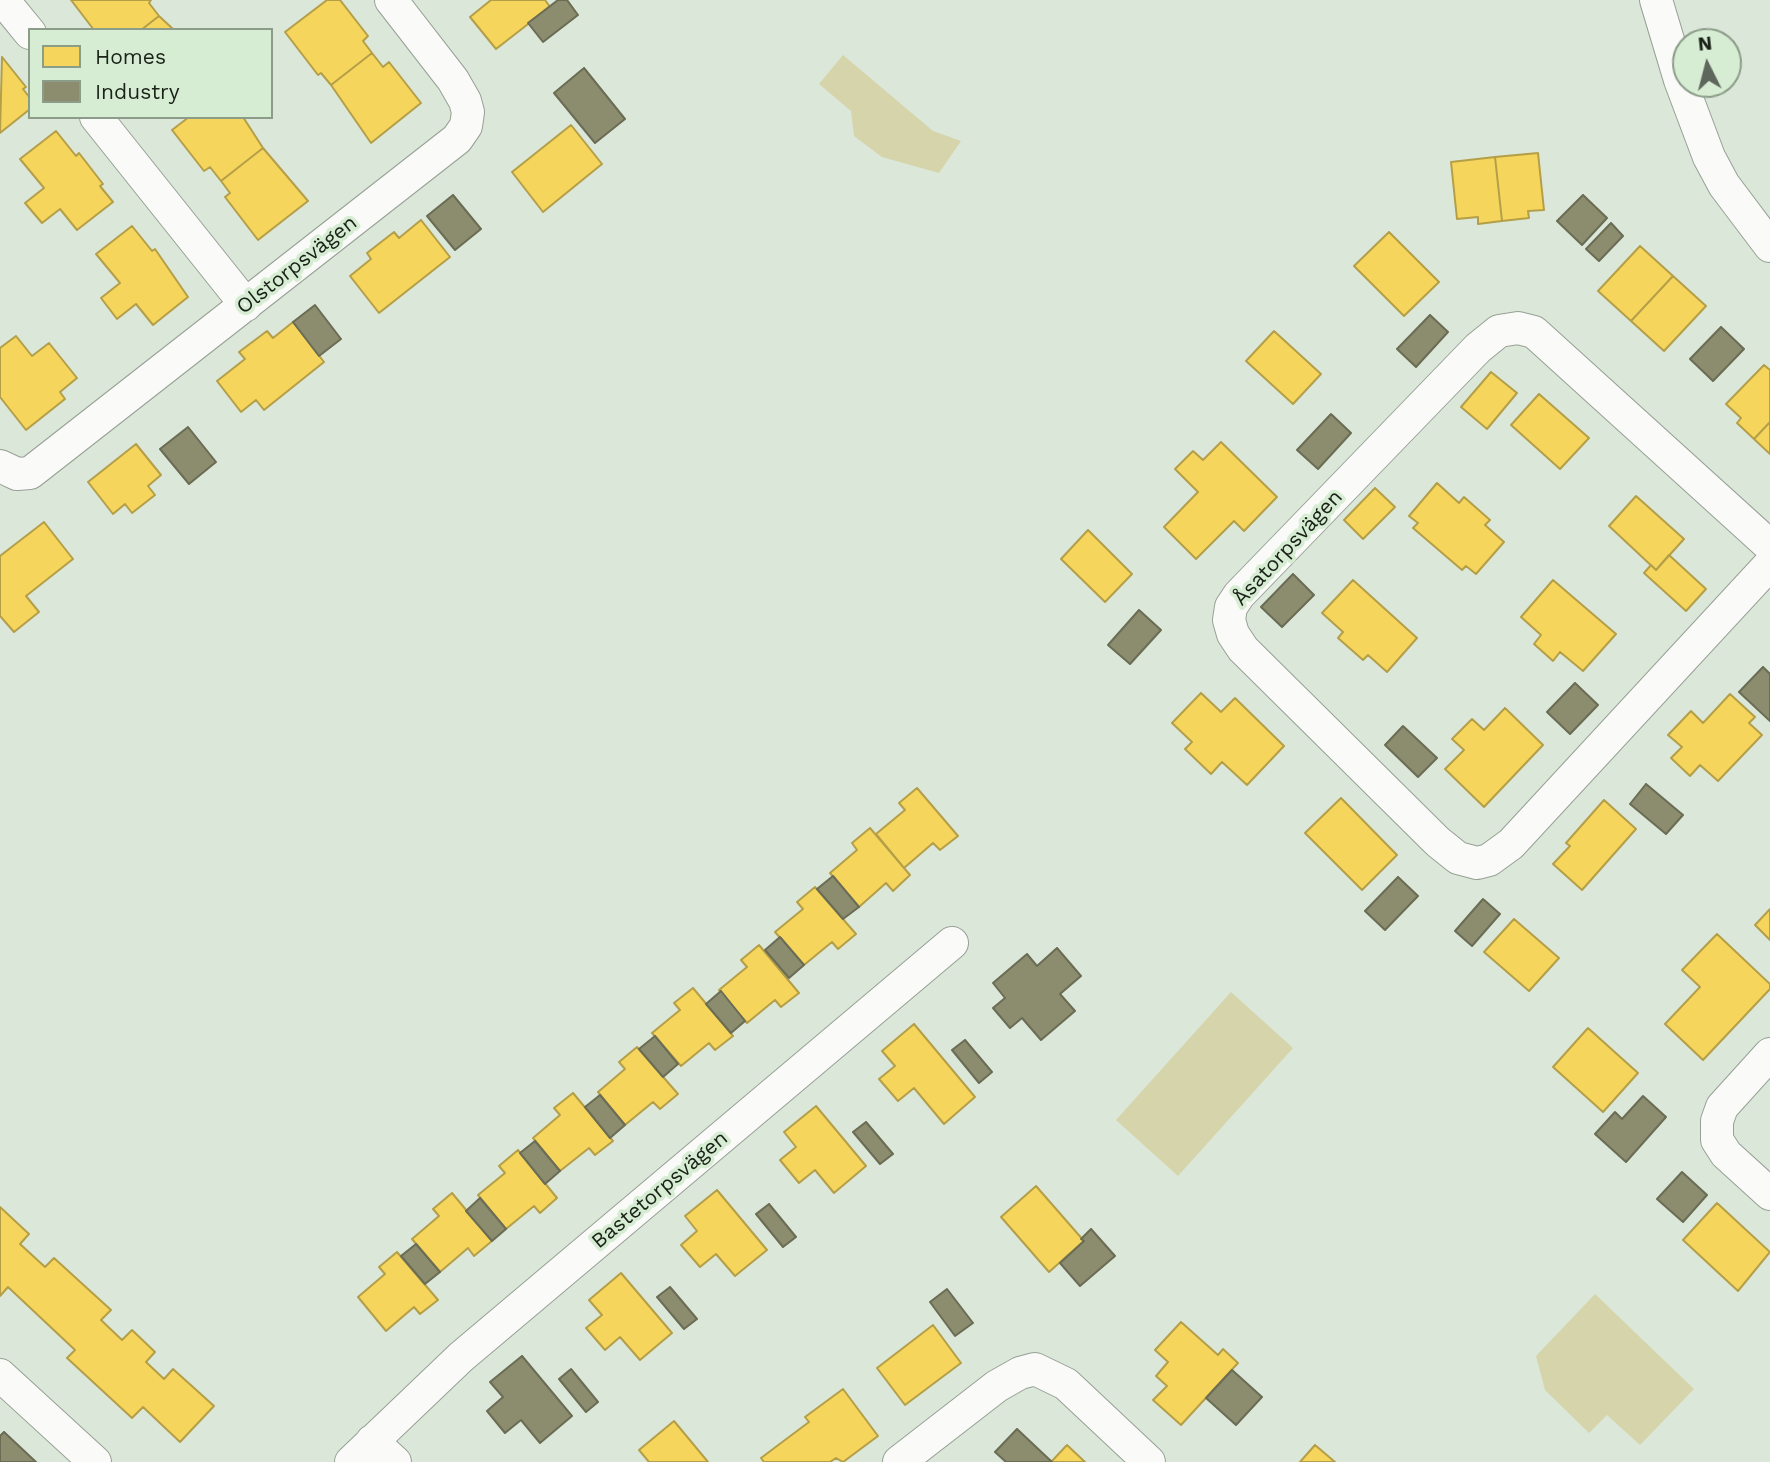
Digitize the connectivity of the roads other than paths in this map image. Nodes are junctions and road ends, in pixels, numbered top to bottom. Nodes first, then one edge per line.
1 (3, 0) edge
2 (391, 0) edge
3 (1656, 0) edge
4 (28, 31) edge
5 (98, 119) edge
6 (1770, 246) edge
7 (246, 305) junction
8 (0, 466) edge
9 (1770, 546) edge
10 (1770, 564) edge
11 (952, 943) dead end
12 (1770, 1054) edge
13 (1770, 1194) edge
14 (0, 1375) edge
15 (362, 1451) edge
16 (95, 1462) edge
17 (395, 1462) edge
18 (899, 1462) edge
19 (1149, 1462) edge

1 - 4 street
2 - 7 street, Olstorpsvägen
3 - 6 street
5 - 7 street
7 - 8 street, Olstorpsvägen
9 - 10 street, Åsatorpsvägen
11 - 15 street, Bastetorpsvägen
12 - 13 street
14 - 16 street
15 - 17 street
18 - 19 street

